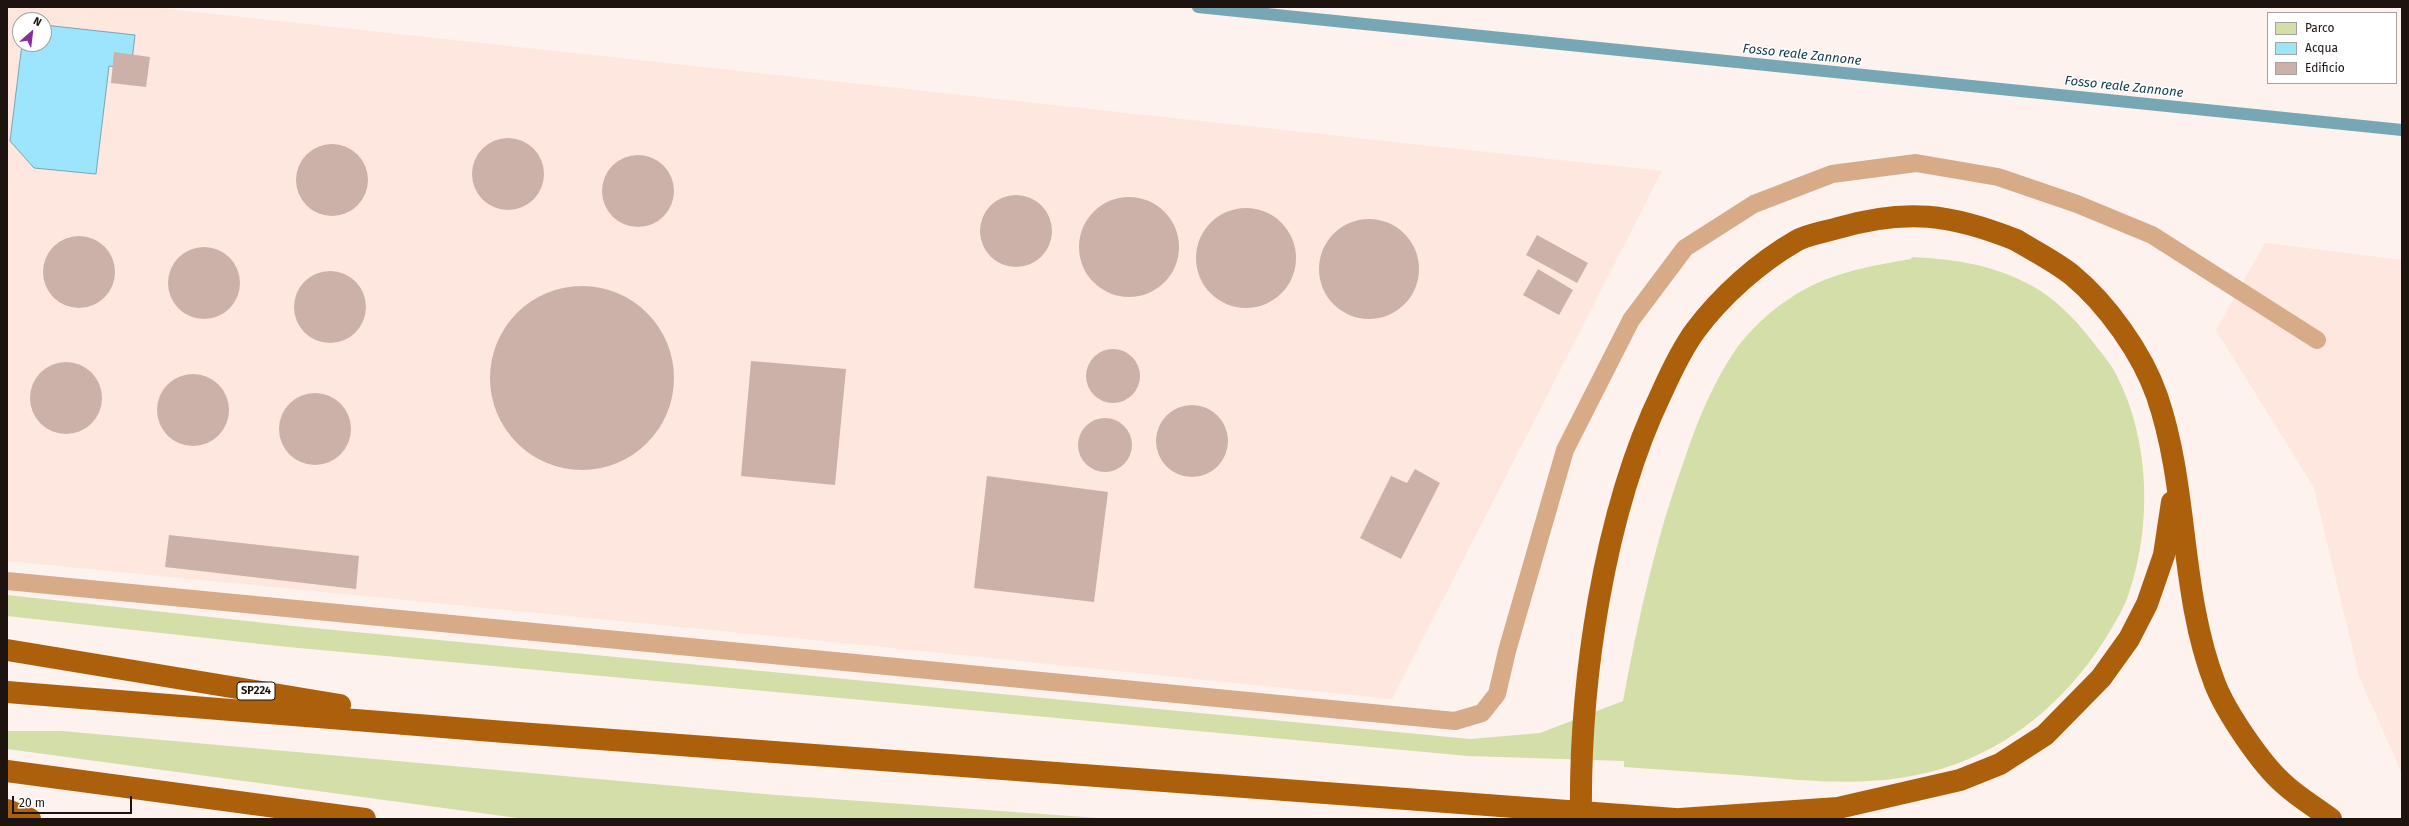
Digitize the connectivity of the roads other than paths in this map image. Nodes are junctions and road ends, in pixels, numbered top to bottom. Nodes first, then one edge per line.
1 (2317, 340) dead end
2 (2176, 477) junction
3 (7, 581) edge
4 (7, 650) edge
5 (7, 692) edge
6 (505, 732) junction
7 (7, 771) edge
8 (7, 810) edge
9 (30, 819) edge
10 (365, 819) edge
11 (1582, 819) edge
12 (1675, 819) edge
13 (1680, 819) edge
14 (2331, 819) edge

1 - 3 lane
2 - 11 highway, bridge
2 - 13 highway
2 - 14 highway
4 - 6 highway, SP224
5 - 6 highway
6 - 12 highway
7 - 10 highway
8 - 9 highway

